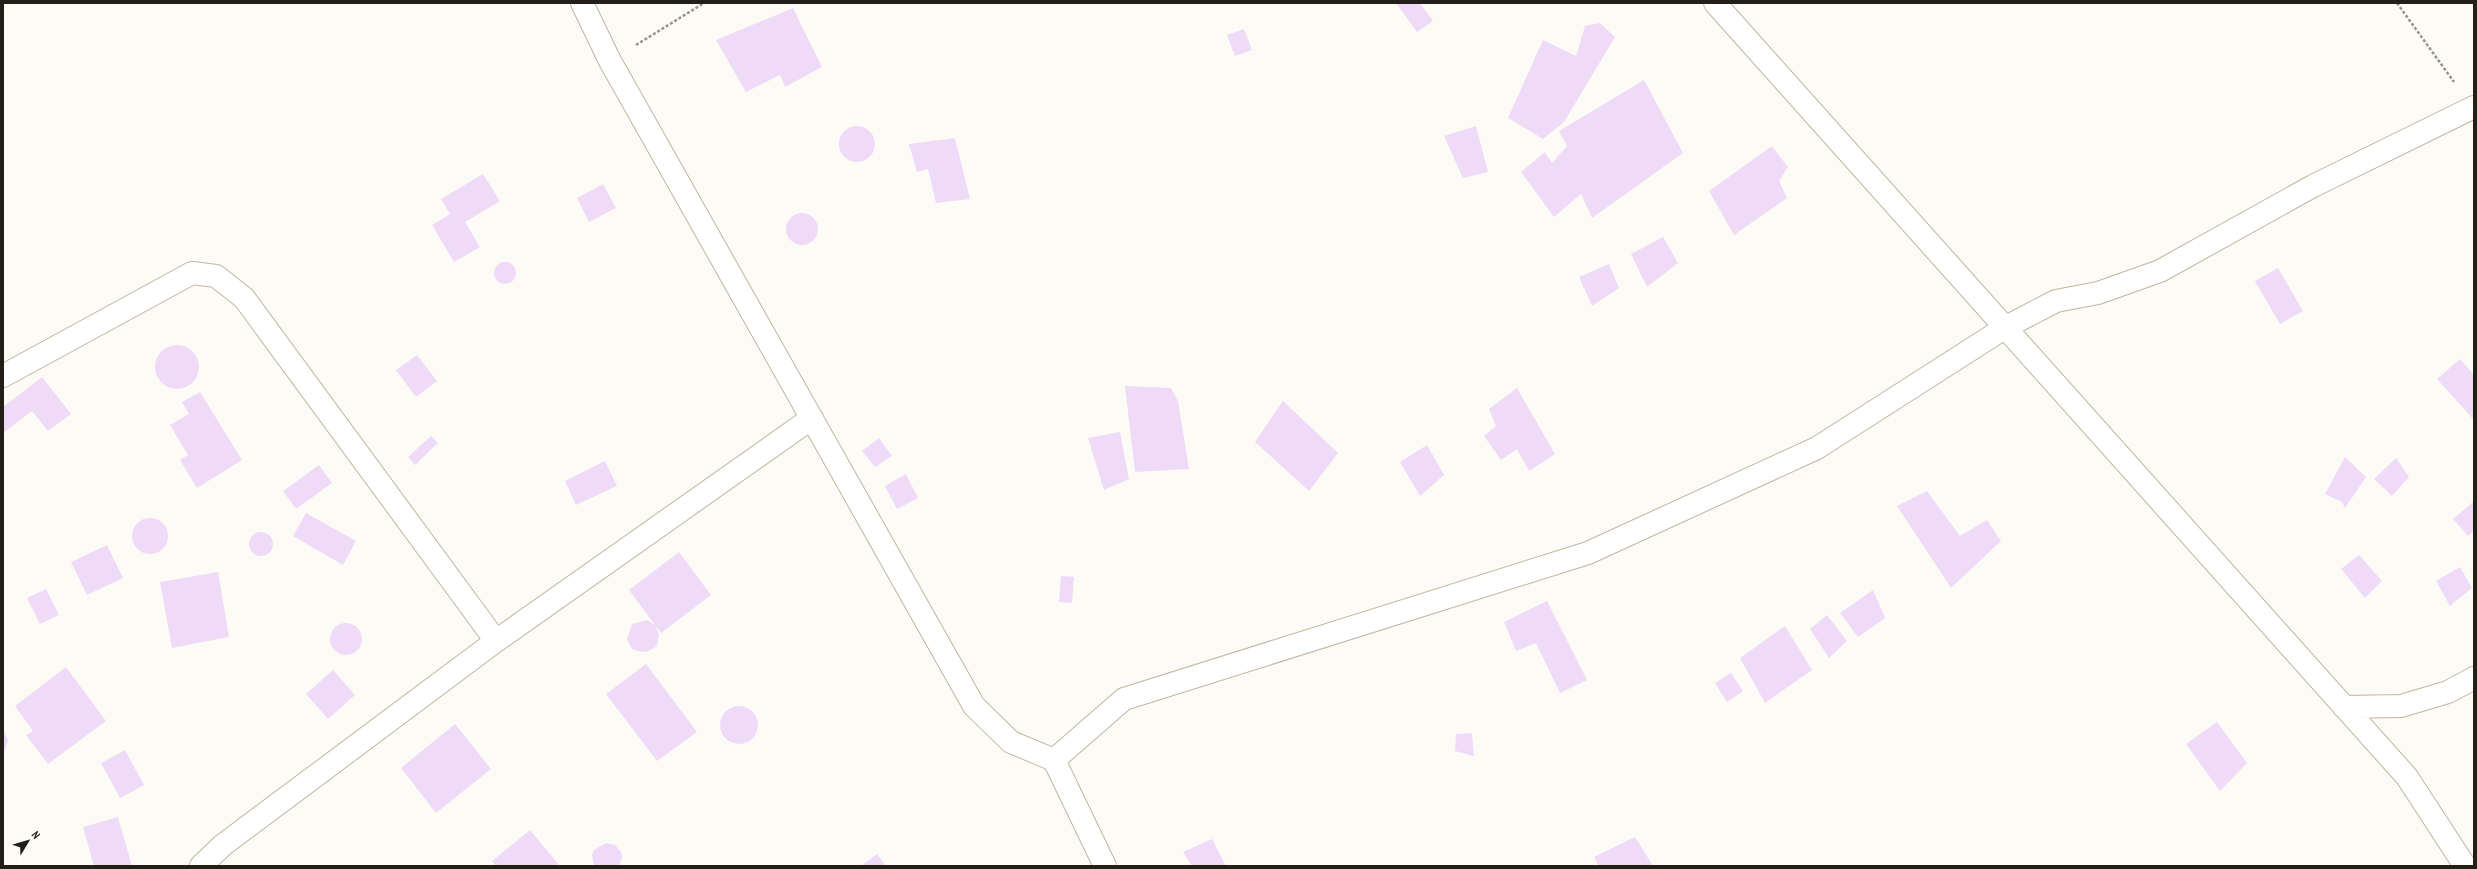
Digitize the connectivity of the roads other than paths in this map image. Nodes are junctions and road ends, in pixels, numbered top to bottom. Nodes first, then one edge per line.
1 (582, 3) edge
2 (1715, 3) edge
3 (2473, 107) edge
4 (2006, 327) junction
5 (3, 376) edge
6 (812, 418) junction
7 (496, 641) junction
8 (2474, 678) edge
9 (2344, 707) junction
10 (1054, 760) junction
11 (200, 866) edge
12 (1105, 866) edge
13 (2465, 866) edge

1 - 6 street
2 - 4 street
3 - 4 street
4 - 9 street
4 - 10 street
5 - 7 street
6 - 7 street
6 - 10 street
7 - 11 street
8 - 9 street
9 - 13 street
10 - 12 street

